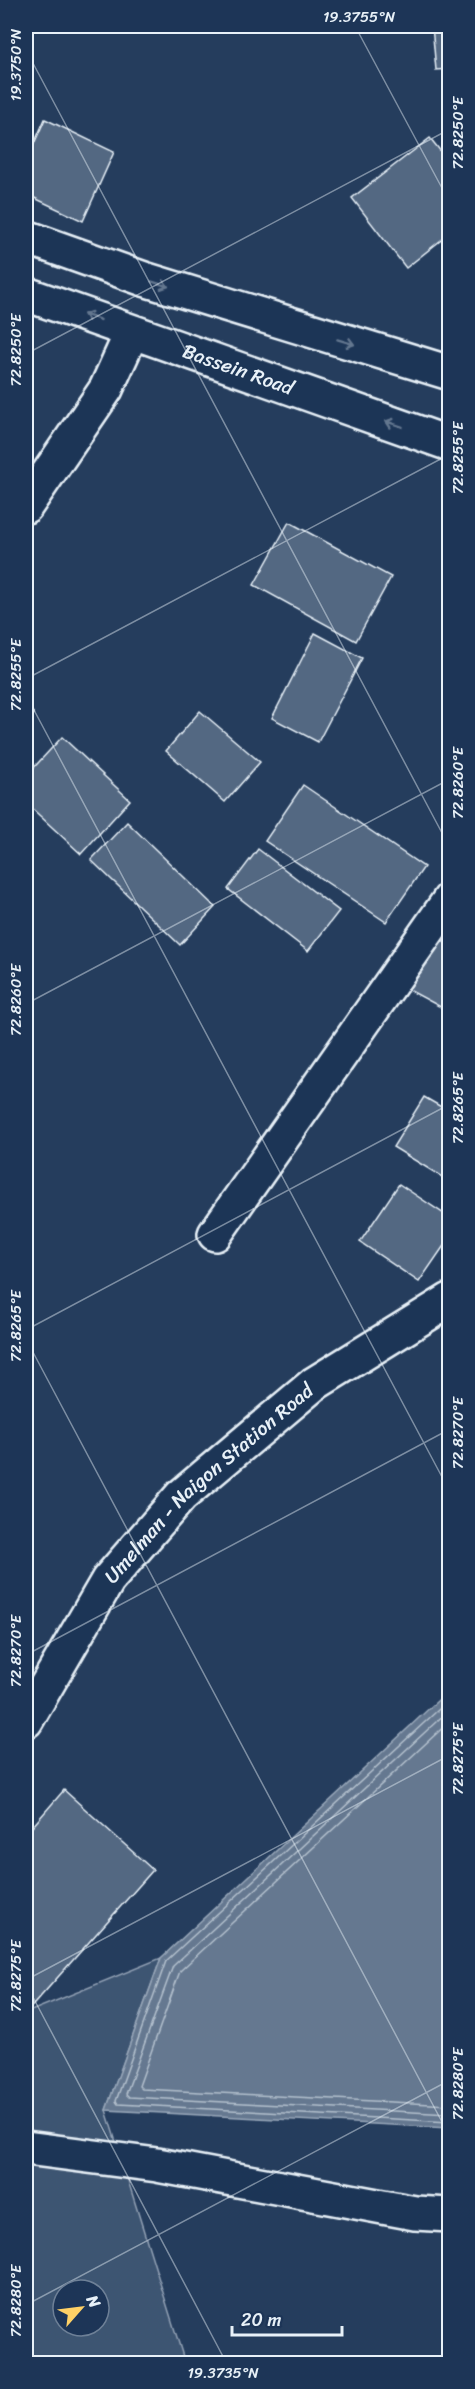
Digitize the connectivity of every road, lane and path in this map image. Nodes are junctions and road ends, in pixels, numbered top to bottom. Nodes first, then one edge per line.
1 (26, 237) edge
2 (26, 294) edge
3 (132, 332) junction
4 (450, 374) edge
5 (450, 444) edge
6 (26, 506) edge
7 (450, 899) edge
8 (215, 1234) dead end
9 (450, 1300) edge
10 (26, 1721) edge
11 (26, 2148) edge
12 (450, 2215) edge

1 -> 4 street
3 -> 2 street, Bassein Road
5 -> 3 street, Bassein Road
3 - 6 street
7 - 8 street
9 - 10 street, Umelman - Naigon Station Road
11 - 12 street

